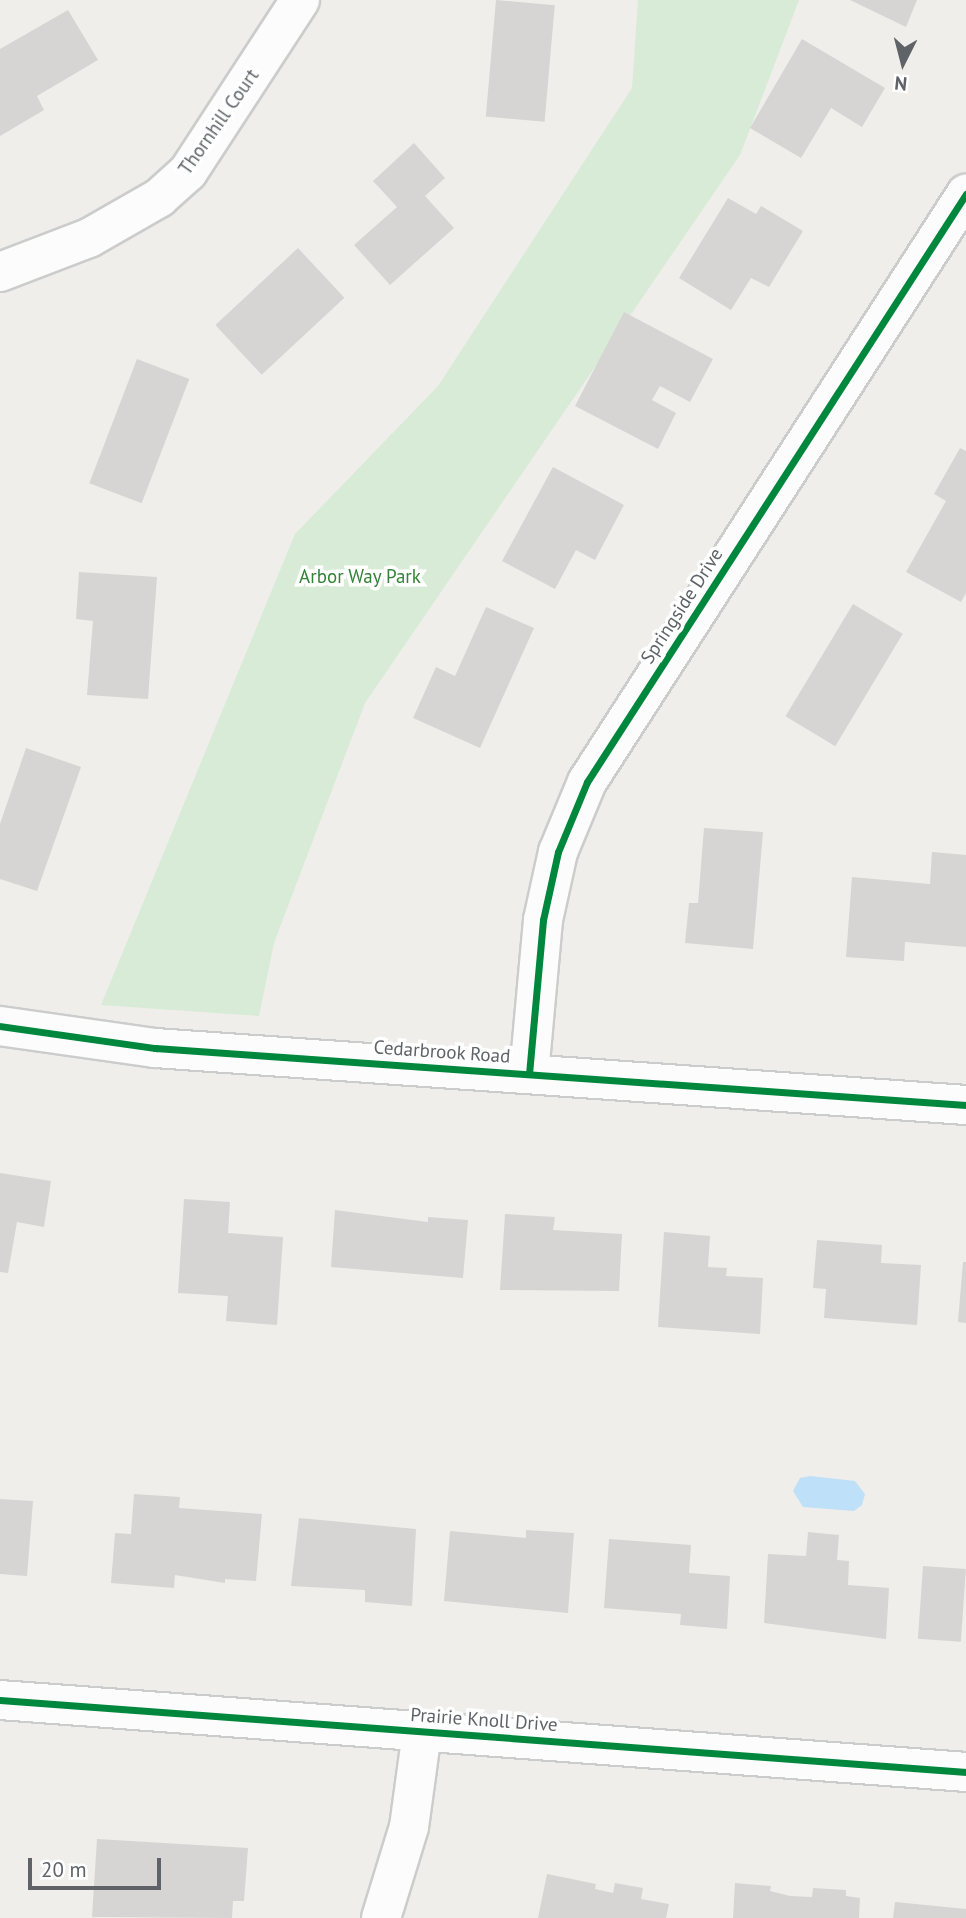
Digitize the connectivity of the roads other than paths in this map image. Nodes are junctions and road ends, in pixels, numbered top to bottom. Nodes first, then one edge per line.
1 (300, 0) edge
2 (966, 194) edge
3 (0, 272) edge
4 (0, 1026) edge
5 (528, 1074) junction
6 (966, 1105) edge
7 (0, 1700) edge
8 (422, 1732) junction
9 (966, 1772) edge
10 (381, 1918) edge

1 - 3 street, Thornhill Court
2 - 5 street, Springside Drive
4 - 5 street, Cedarbrook Road
5 - 6 street, Cedarbrook Road
7 - 8 street, Prairie Knoll Drive
8 - 9 street, Prairie Knoll Drive
8 - 10 street

